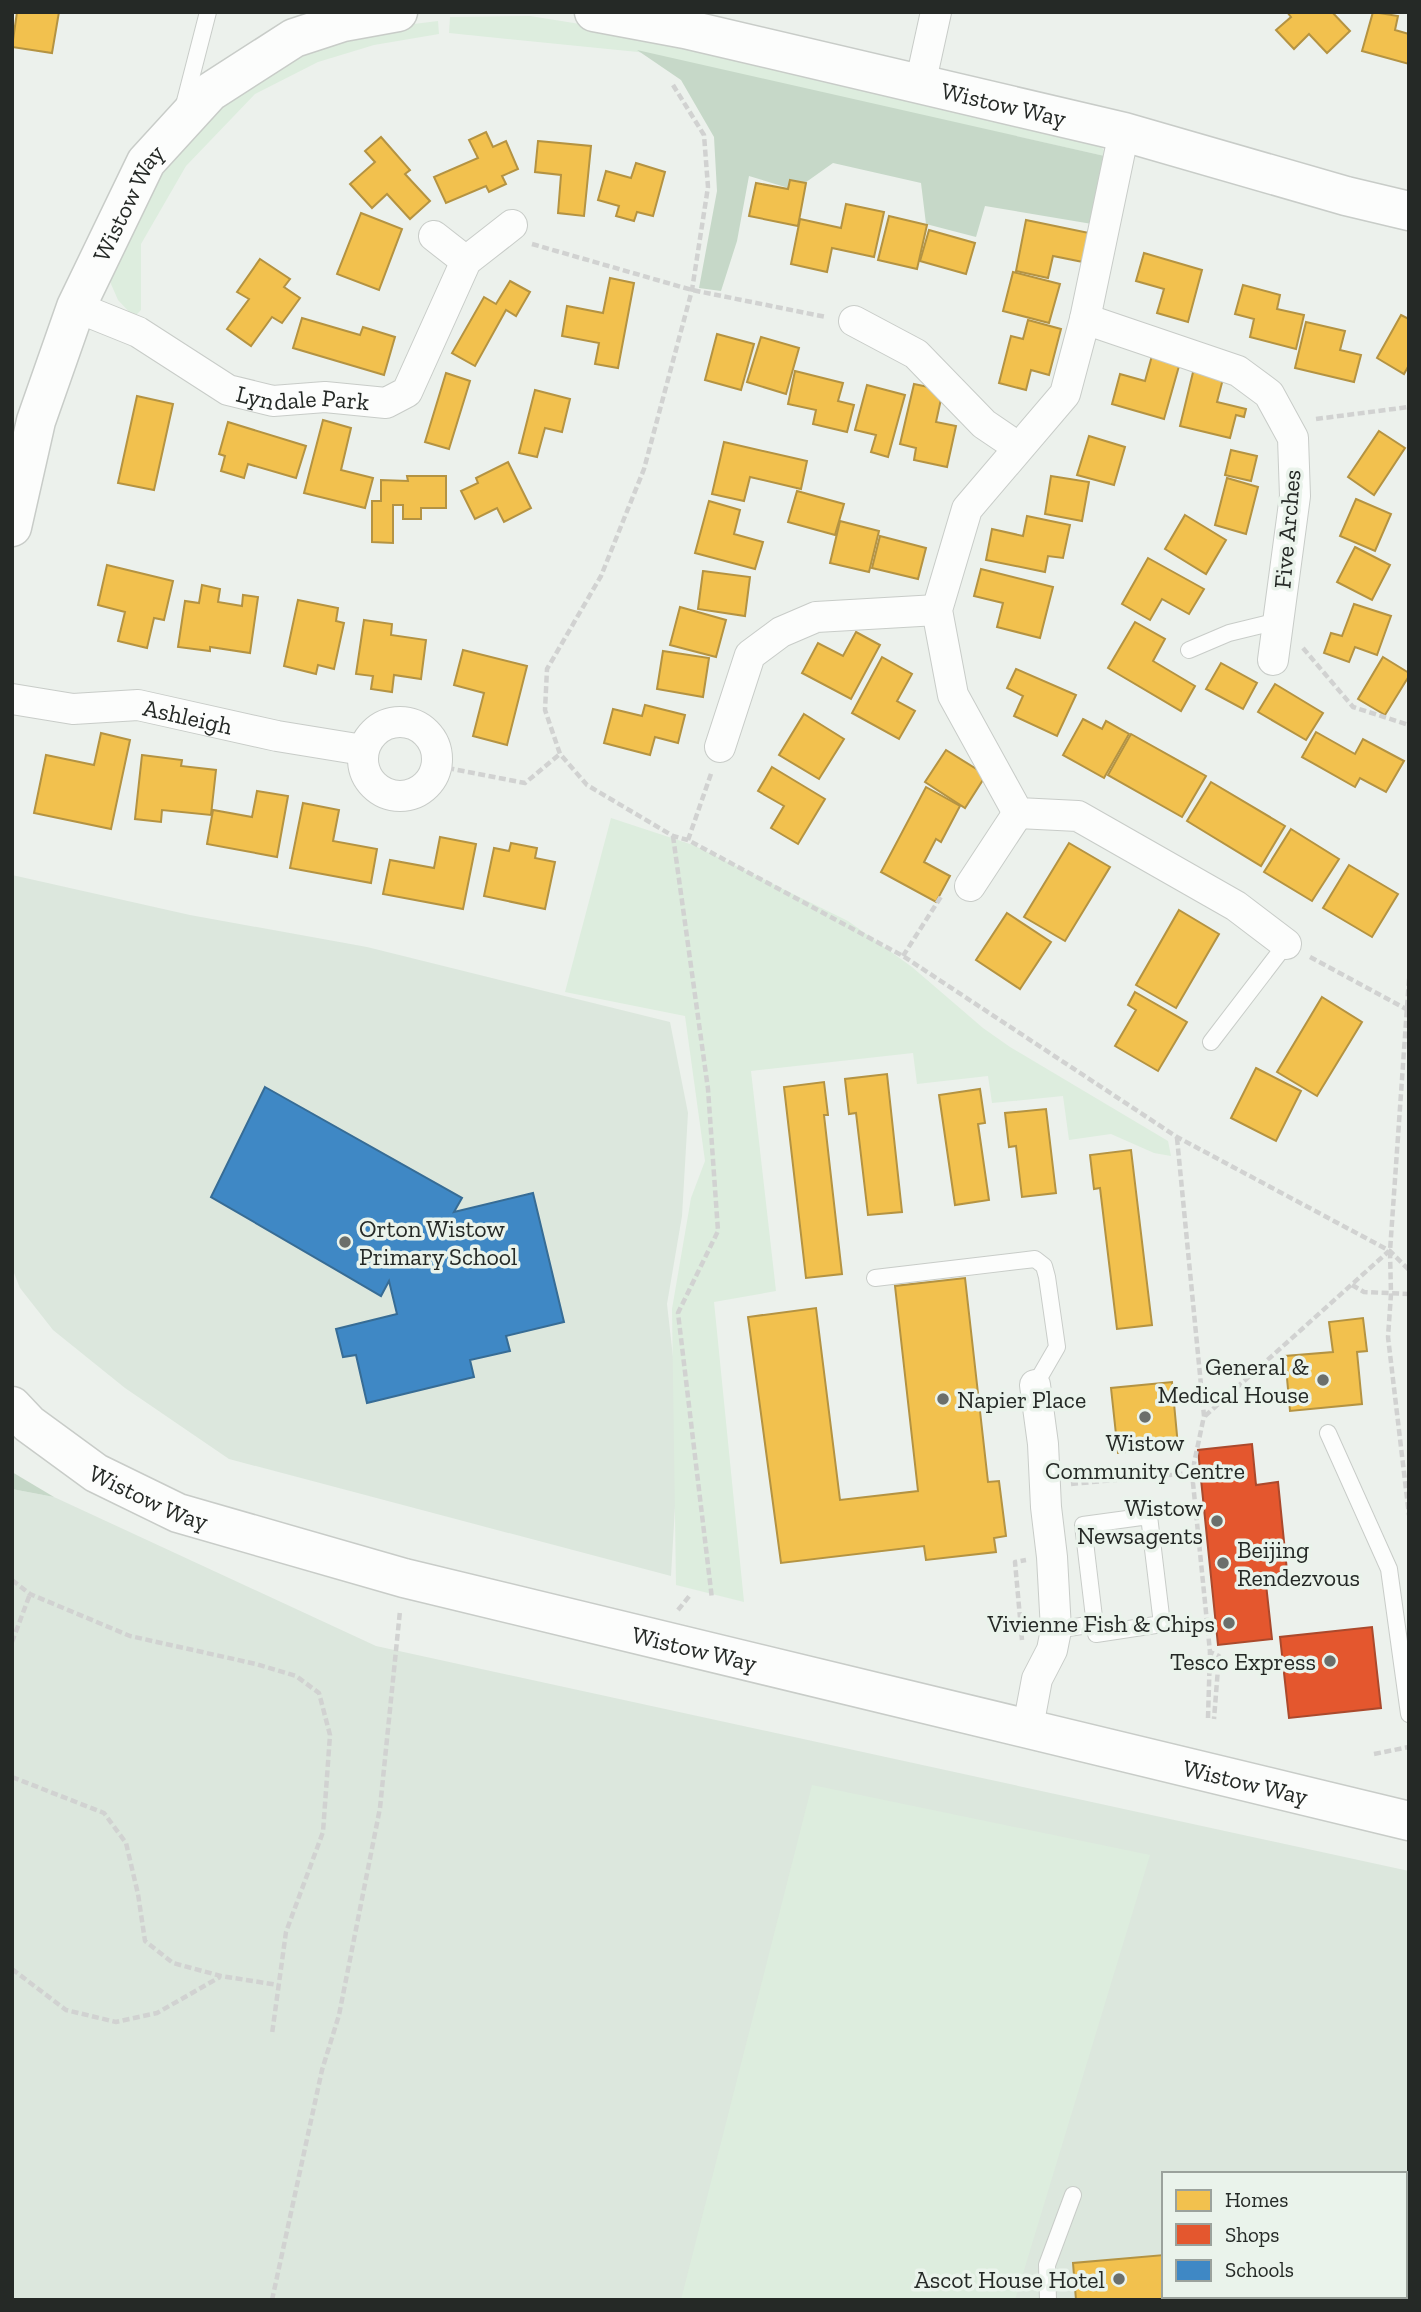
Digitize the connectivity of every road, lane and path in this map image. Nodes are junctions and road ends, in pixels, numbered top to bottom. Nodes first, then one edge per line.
1 (208, 12) edge
2 (398, 12) edge
3 (594, 12) edge
4 (936, 12) edge
5 (673, 85) dead end
6 (920, 85) junction
7 (1124, 132) junction
8 (173, 133) junction
9 (1409, 211) edge
10 (505, 231) joint
11 (434, 236) dead end
12 (466, 261) junction
13 (692, 290) junction
14 (76, 307) junction
15 (1085, 319) junction
16 (853, 321) joint
17 (1409, 407) edge
18 (1282, 419) junction
19 (1017, 447) junction
20 (15, 505) edge
21 (937, 610) junction
22 (1278, 621) junction
23 (1189, 650) dead end
24 (1273, 660) dead end
25 (12, 699) edge
26 (1409, 725) edge
27 (720, 747) joint
28 (363, 750) junction
29 (560, 754) junction
30 (437, 766) junction
31 (1017, 813) junction
32 (673, 836) junction
33 (688, 840) junction
34 (970, 886) joint
35 (1286, 944) junction
36 (903, 956) junction
37 (1409, 979) edge
38 (1408, 1010) edge
39 (1211, 1042) dead end
40 (1177, 1137) junction
41 (1390, 1251) junction
42 (1409, 1270) edge
43 (875, 1278) dead end
44 (1351, 1285) junction
45 (1391, 1294) junction
46 (1409, 1294) edge
47 (1035, 1385) joint
48 (12, 1406) edge
49 (1205, 1416) junction
50 (1328, 1433) dead end
51 (1192, 1473) junction
52 (1046, 1486) junction
53 (1409, 1516) edge
54 (12, 1580) edge
55 (30, 1594) junction
56 (712, 1599) dead end
57 (400, 1611) dead end
58 (1094, 1624) junction
59 (1056, 1630) junction
60 (12, 1642) edge
61 (1210, 1652) junction
62 (1409, 1714) edge
63 (1028, 1727) junction
64 (1409, 1747) edge
65 (1374, 1754) dead end
66 (12, 1777) edge
67 (1409, 1821) edge
68 (12, 1969) edge
69 (221, 1976) junction
70 (278, 1985) junction
71 (272, 2034) dead end
72 (1073, 2195) dead end
73 (272, 2300) edge
74 (1048, 2300) edge

1 - 8 lane
2 - 8 street, Wistow Way
3 - 6 street, Wistow Way
4 - 6 street
5 - 13 path
6 - 7 street, Wistow Way
7 - 9 street, Wistow Way
7 - 15 street
8 - 14 street, Wistow Way
10 - 12 street, Lyndale Park
10 - 13 path
11 - 12 street
12 - 14 street, Lyndale Park
13 - 16 path
13 - 29 path
14 - 20 street, Wistow Way
15 - 18 street, Five Arches
15 - 19 street
16 - 19 street
17 - 18 path
18 - 22 street, Five Arches
19 - 21 street
21 - 27 street
21 - 31 street
22 - 23 lane
22 - 24 street, Five Arches
22 - 26 path
25 - 28 street, Ashleigh
27 - 33 path
28 - 30 street
28 - 30 street
29 - 30 path
29 - 32 path
31 - 34 street
31 - 35 street
32 - 33 path
32 - 56 path
33 - 36 path
34 - 36 path
35 - 38 path
35 - 39 lane
36 - 40 path
37 - 38 path
38 - 41 path
40 - 41 path
40 - 49 path
41 - 42 path
41 - 44 path
41 - 45 path
43 - 47 lane
44 - 45 path
44 - 49 path
45 - 46 path
45 - 53 path
47 - 52 street
48 - 63 street, Wistow Way
49 - 51 path
50 - 62 lane
51 - 52 path
51 - 61 path
52 - 59 street
54 - 55 path
55 - 60 path
55 - 70 path
57 - 73 path
58 - 58 lane
58 - 59 lane
59 - 63 street
61 - 61 path
63 - 67 street, Wistow Way
64 - 65 path
66 - 69 path
68 - 69 path
69 - 70 path
70 - 71 path
72 - 74 lane

